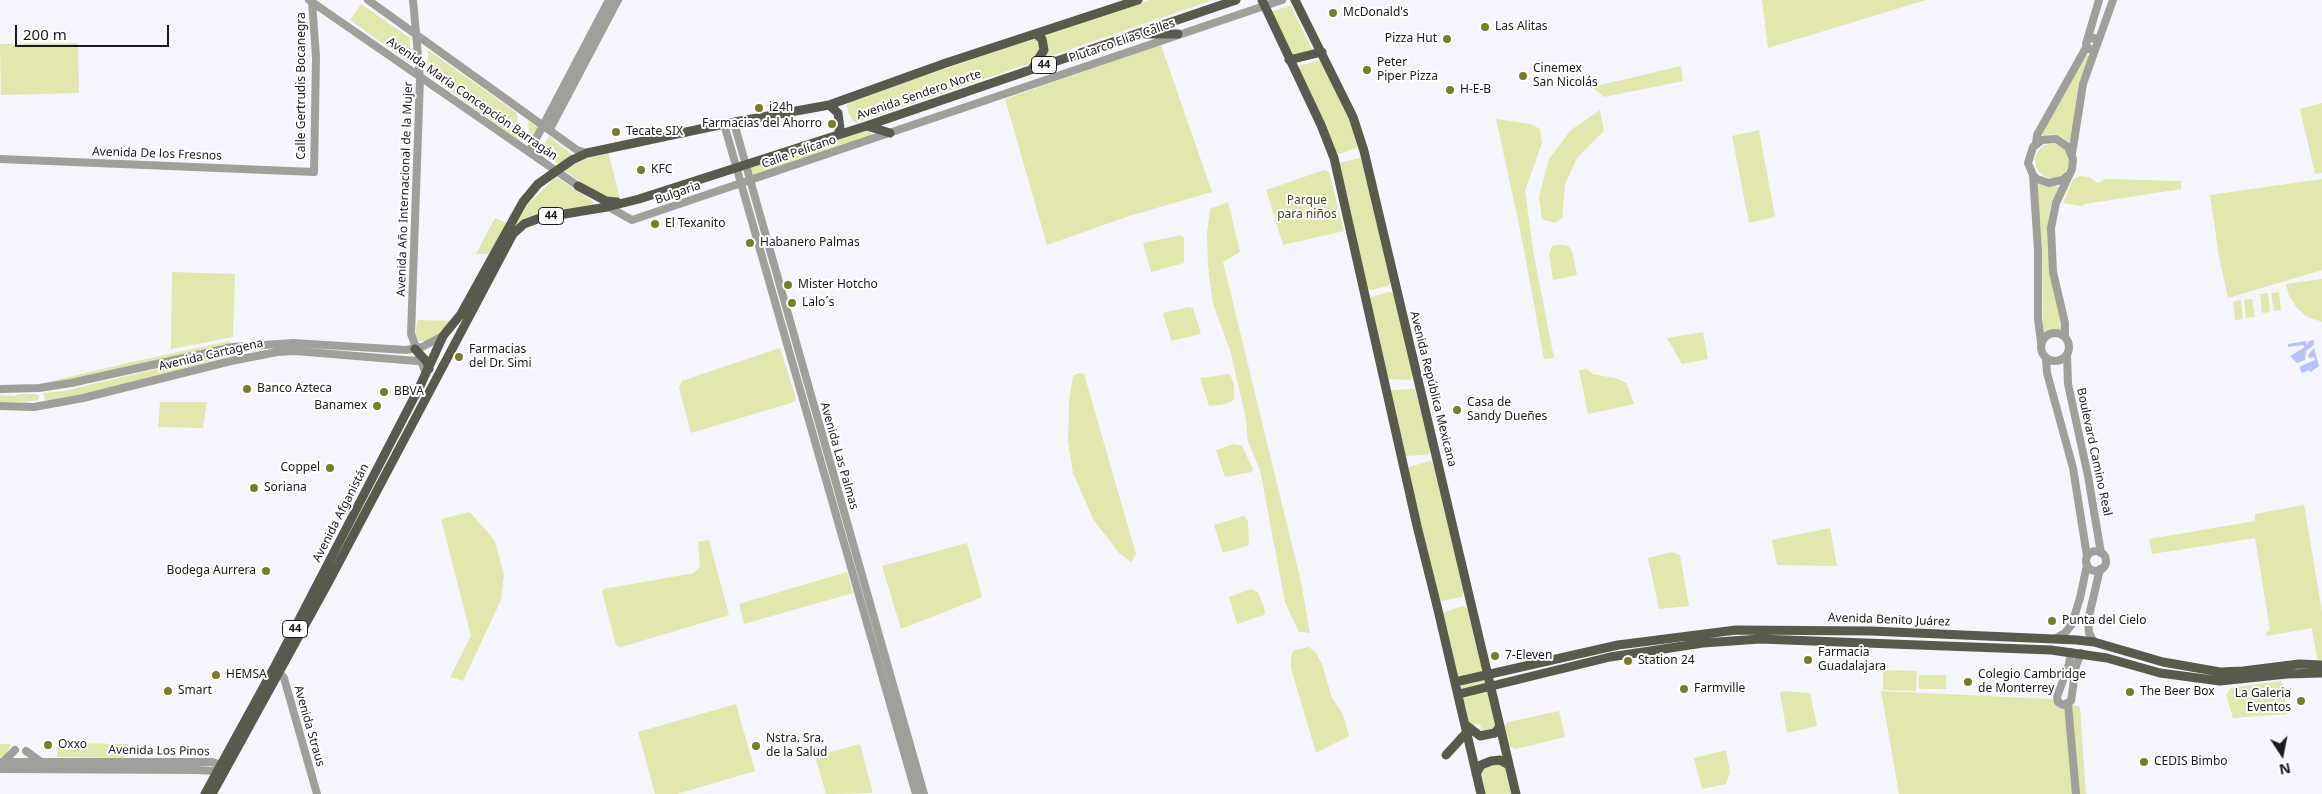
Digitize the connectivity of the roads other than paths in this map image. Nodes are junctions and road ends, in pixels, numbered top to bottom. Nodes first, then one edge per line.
1 (368, 0) edge
2 (413, 0) edge
3 (608, 0) edge
4 (618, 0) edge
5 (1138, 0) edge
6 (1236, 0) edge
7 (1282, 0) edge
8 (1295, 0) edge
9 (2100, 0) edge
10 (2113, 0) edge
11 (311, 1) edge
12 (1263, 3) edge
13 (416, 34) junction
14 (1036, 34) junction
15 (1138, 34) junction
16 (1178, 34) junction
17 (2088, 43) junction
18 (2097, 46) junction
19 (1322, 52) junction
20 (1289, 60) junction
21 (1032, 69) junction
22 (420, 78) junction
23 (845, 100) junction
24 (829, 105) junction
25 (734, 123) junction
26 (724, 124) junction
27 (866, 126) junction
28 (546, 127) junction
29 (852, 130) junction
30 (890, 133) junction
31 (838, 135) junction
32 (856, 144) joint
33 (2036, 144) junction
34 (529, 152) junction
35 (587, 153) junction
36 (2072, 154) junction
37 (0, 160) edge
38 (741, 166) junction
39 (556, 170) junction
40 (314, 172) joint
41 (2033, 175) junction
42 (2067, 176) junction
43 (750, 180) junction
44 (741, 183) junction
45 (578, 186) junction
46 (653, 194) junction
47 (607, 207) junction
48 (622, 215) joint
49 (503, 245) junction
50 (444, 336) junction
51 (2064, 337) junction
52 (2041, 343) junction
53 (245, 346) junction
54 (226, 349) junction
55 (416, 349) junction
56 (450, 352) junction
57 (2067, 355) junction
58 (250, 357) junction
59 (2046, 359) junction
60 (223, 363) junction
61 (426, 365) junction
62 (0, 389) edge
63 (0, 406) edge
64 (421, 408) junction
65 (390, 444) junction
66 (385, 476) junction
67 (2102, 553) junction
68 (2087, 561) junction
69 (2100, 569) junction
70 (1778, 629) junction
71 (1760, 639) junction
72 (2054, 639) junction
73 (2094, 642) junction
74 (2111, 647) junction
75 (2071, 652) junction
76 (2081, 653) junction
77 (2107, 658) junction
78 (2322, 665) edge
79 (277, 670) junction
80 (2322, 673) edge
81 (1487, 674) junction
82 (2220, 676) junction
83 (1455, 682) junction
84 (1491, 687) junction
85 (1459, 694) junction
86 (2068, 704) junction
87 (1500, 726) junction
88 (1466, 728) junction
89 (15, 750) dead end
90 (26, 751) dead end
91 (1446, 755) dead end
92 (41, 762) junction
93 (1, 765) edge
94 (1509, 766) junction
95 (222, 769) junction
96 (1476, 774) junction
97 (205, 794) edge
98 (212, 794) edge
99 (317, 794) edge
100 (916, 794) edge
101 (924, 794) edge
102 (1481, 794) edge
103 (1516, 794) edge
104 (2076, 794) edge

1 - 13 street, Avenida María Concepción Barragán
2 - 13 street, Avenida Año Internacional de la Mujer
3 - 28 street
4 - 28 street
5 - 14 main road, Avenida Sendero Norte / 44
6 - 15 main road, Avenida Sendero Norte / 44
7 - 12 street, Plutarco Elias Calles
8 - 19 main road, Avenida República Mexicana
9 - 17 street
10 - 18 street
11 - 22 street, Avenida María Concepción Barragán
11 - 40 street, Calle Gertrudis Bocanegra
12 - 16 street, Plutarco Elias Calles
12 - 20 main road
13 - 22 street, Avenida Año Internacional de la Mujer
13 - 28 street, Avenida María Concepción Barragán
14 - 21 main road
14 - 23 main road, Avenida Sendero Norte / 44
15 - 16 main road
15 - 21 main road, Avenida Sendero Norte / 44
16 - 30 street, Plutarco Elias Calles
17 - 18 street
17 - 33 street
18 - 36 street
19 - 20 main road
19 - 81 main road, Avenida República Mexicana
20 - 83 main road
21 - 27 main road, Avenida Sendero Norte / 44
22 - 34 street, Avenida María Concepción Barragán
22 - 55 street, Avenida Año Internacional de la Mujer
23 - 24 main road, Avenida Sendero Norte / 44
23 - 29 main road
24 - 25 main road, Avenida Sendero Norte / 44
24 - 31 main road
25 - 26 main road, Avenida Sendero Norte / 44
25 - 38 street, Avenida Las Palmas
26 - 35 main road, Avenida Sendero Norte / 44
26 - 38 street, Avenida Las Palmas
27 - 29 main road, Avenida Sendero Norte / 44
27 - 30 main road
28 - 34 street
28 - 35 street, Avenida María Concepción Barragán
29 - 31 main road, Avenida Sendero Norte / 44
30 - 32 street, Plutarco Elias Calles
31 - 38 main road, Avenida Sendero Norte / 44
32 - 43 street, Calle Pelícano
33 - 36 street
33 - 41 street
34 - 39 street, Avenida María Concepción Barragán
35 - 39 main road, 44
36 - 42 street
37 - 40 street, Avenida De los Fresnos
38 - 43 street, Avenida Las Palmas
38 - 44 street, Avenida Las Palmas
38 - 46 main road, Avenida Sendero Norte / 44
39 - 45 street, Avenida María Concepción Barragán
39 - 49 main road, 44
41 - 42 street
41 - 52 street
42 - 51 street
43 - 44 street, Calle Pelícano
43 - 101 street, Avenida Las Palmas
44 - 48 street, Bulgaria
44 - 100 street, Avenida Las Palmas
45 - 46 main road
45 - 47 street, Avenida María Concepción Barragán
46 - 47 main road, Avenida Sendero Norte / 44
47 - 48 street, Avenida María Concepción Barragán
47 - 49 main road, 44
49 - 50 main road, Avenida Afganistán / 44
49 - 56 main road, Avenida Afganistán / 44
50 - 55 street
50 - 61 main road, Avenida Afganistán / 44
51 - 52 street
51 - 57 street
52 - 59 street
53 - 54 street, Avenida Cartagena
53 - 55 street, Avenida Cartagena
53 - 58 street
54 - 60 street
54 - 62 street, Avenida Cartagena
55 - 61 main road
56 - 61 main road
56 - 64 main road, Avenida Afganistán / 44
57 - 59 street
57 - 67 street, Boulevard Camino Real
58 - 60 street, Avenida Cartagena
58 - 61 street, Avenida Cartagena
59 - 68 street, Boulevard Camino Real
60 - 63 street, Avenida Cartagena
61 - 64 main road
61 - 65 main road, Avenida Afganistán / 44
64 - 66 main road, Avenida Afganistán / 44
65 - 66 main road
65 - 79 main road, Avenida Afganistán / 44
66 - 79 main road, Avenida Afganistán / 44
67 - 68 street
67 - 69 street
68 - 69 street
68 - 72 street, Boulevard Camino Real
69 - 73 street
70 - 71 main road
70 - 72 main road, Avenida Benito Juárez
70 - 81 main road, Avenida Benito Juárez
71 - 75 main road, Avenida Benito Juárez
71 - 84 main road, Avenida Benito Juárez
72 - 73 main road, Avenida Benito Juárez
73 - 74 main road, Avenida Benito Juárez
74 - 77 main road
74 - 82 main road, Avenida Benito Juárez
75 - 76 main road, Avenida Benito Juárez
75 - 86 street
76 - 77 main road, Avenida Benito Juárez
76 - 86 street
77 - 82 main road, Avenida Benito Juárez
78 - 82 main road, Avenida Benito Juárez
79 - 95 main road, Avenida Afganistán / 44
79 - 99 street, Avenida Straus
80 - 82 main road, Avenida Benito Juárez
81 - 83 main road, Avenida Benito Juárez
81 - 84 main road, Avenida República Mexicana
83 - 85 main road
84 - 85 main road, Avenida Benito Juárez
84 - 87 main road, Avenida República Mexicana
85 - 88 main road
86 - 104 street
87 - 88 main road
87 - 94 main road, Avenida República Mexicana
88 - 91 main road
88 - 96 main road
89 - 93 street
90 - 92 street
92 - 93 street, Avenida Los Pinos
92 - 95 street, Avenida Los Pinos
93 - 95 street, Avenida Los Pinos
94 - 96 main road
94 - 103 main road, Avenida República Mexicana
95 - 97 main road, Avenida Afganistán / 44
95 - 98 main road, Avenida Afganistán / 44
96 - 102 main road

